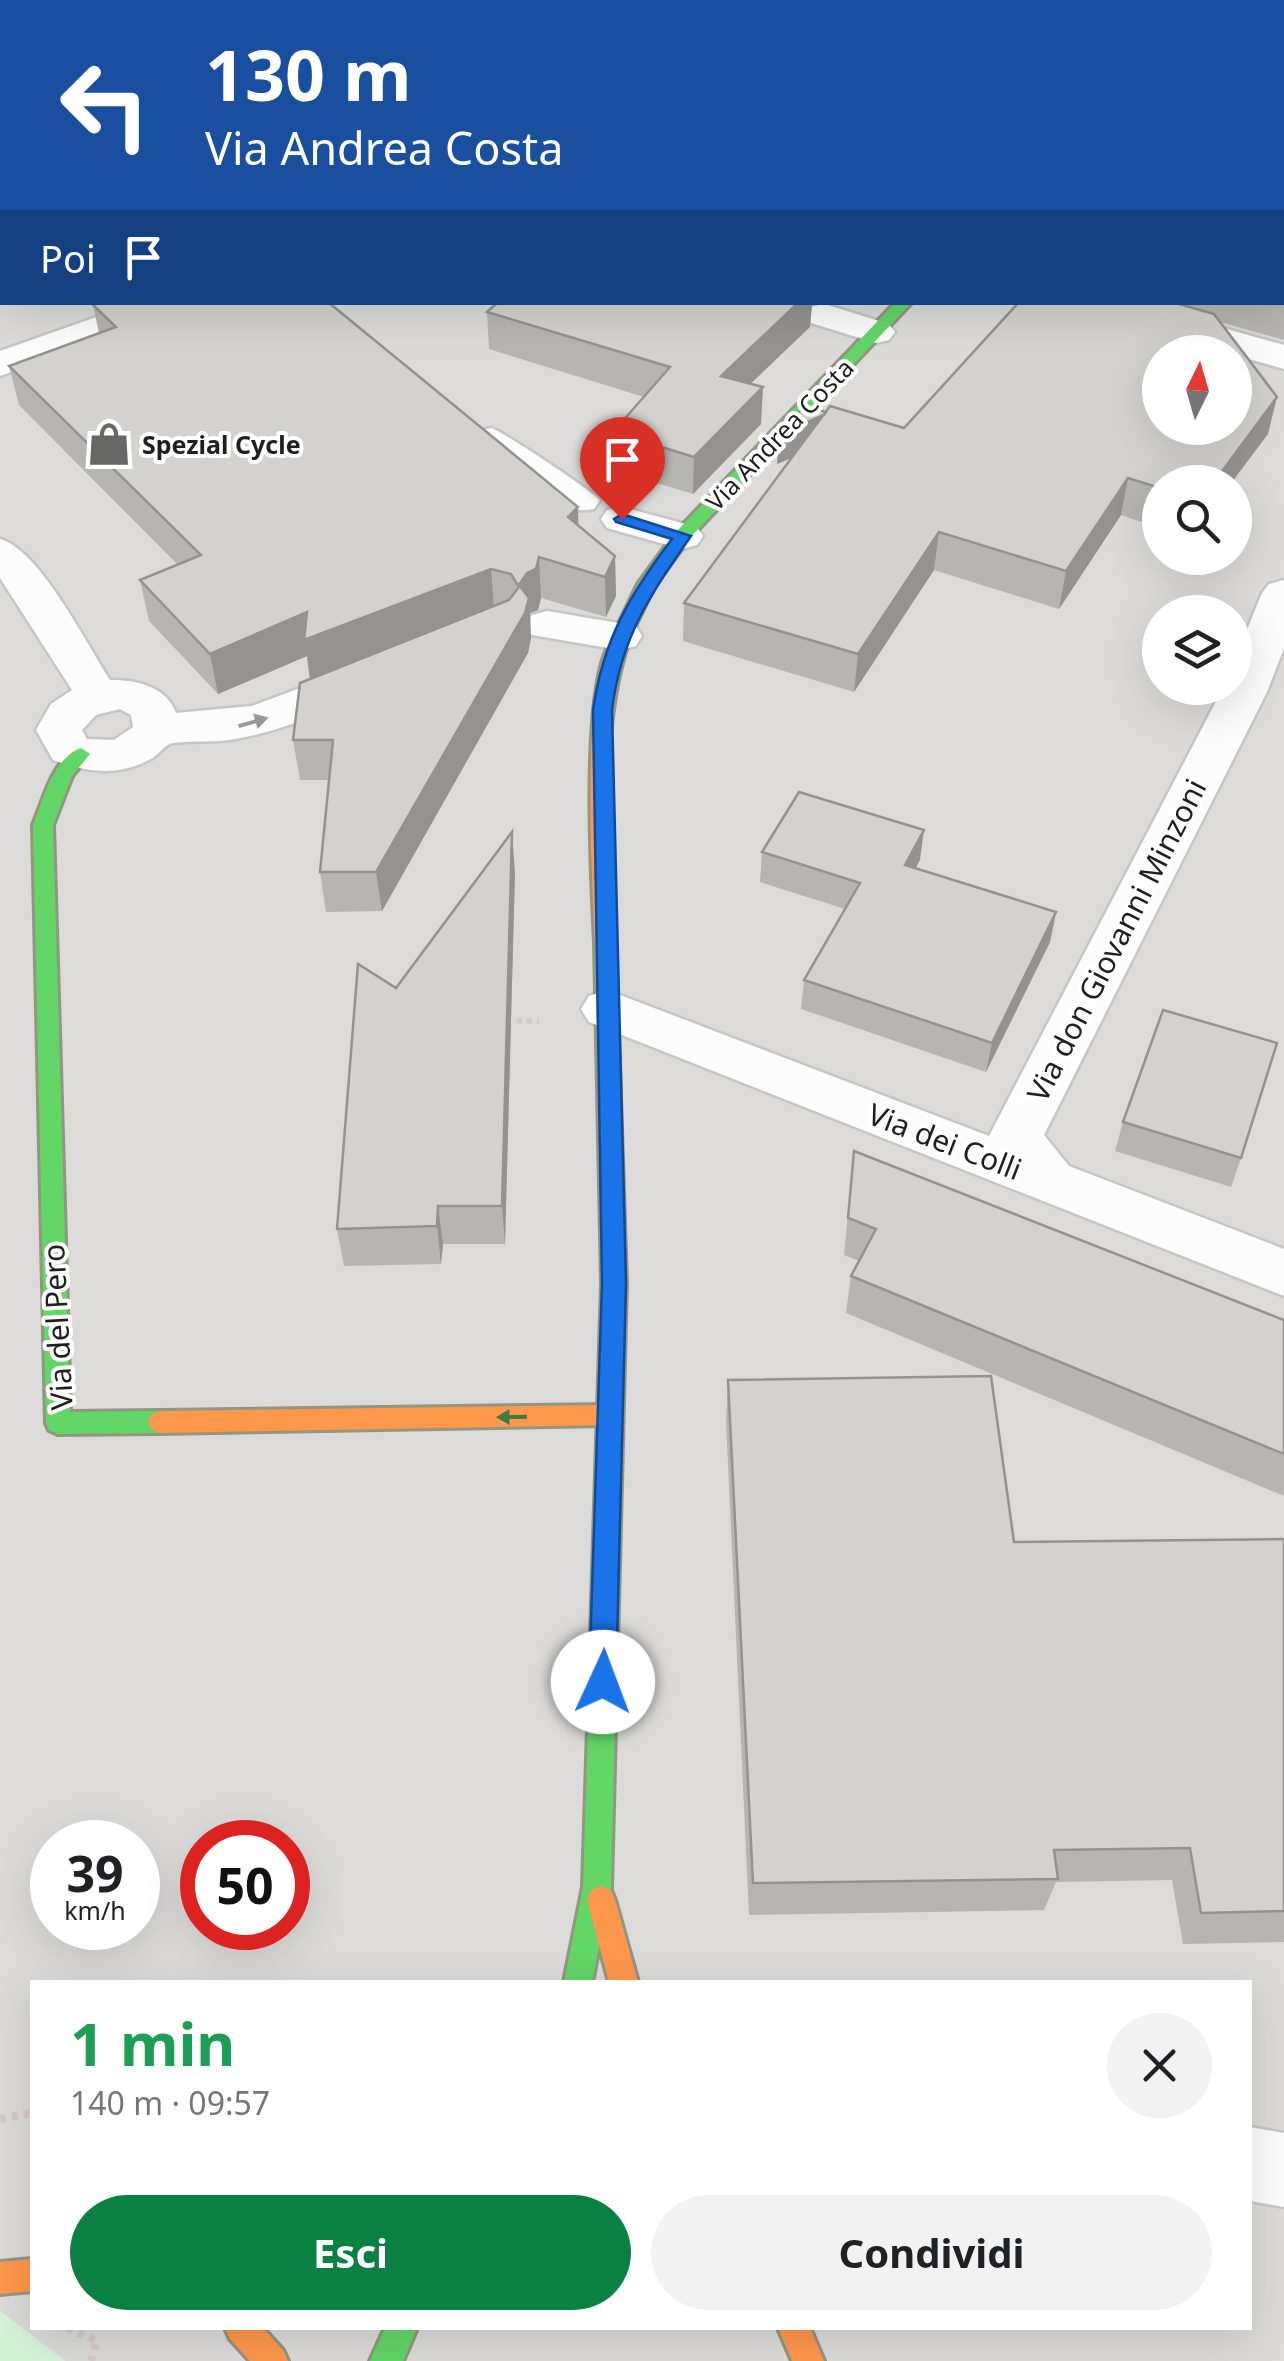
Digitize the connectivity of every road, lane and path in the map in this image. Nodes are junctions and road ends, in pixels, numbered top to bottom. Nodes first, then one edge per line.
1 (168, 305) edge
2 (902, 305) edge
3 (1099, 305) edge
4 (824, 315) dead end
5 (876, 332) junction
6 (1284, 357) edge
7 (0, 364) edge
8 (468, 422) edge
9 (579, 500) dead end
10 (622, 519) dead end
11 (682, 536) junction
12 (0, 552) edge
13 (1284, 592) edge
14 (547, 624) dead end
15 (620, 636) junction
16 (405, 661) edge
17 (98, 696) junction
18 (1264, 698) edge
19 (157, 727) junction
20 (81, 754) junction
21 (607, 1009) junction
22 (1050, 1182) junction
23 (1284, 1273) edge
24 (609, 1415) junction
25 (597, 1888) junction
26 (578, 1980) edge
27 (623, 1980) edge
28 (30, 2114) edge
29 (0, 2119) edge
30 (1252, 2164) edge
31 (1284, 2170) edge
32 (72, 2330) edge
33 (242, 2330) edge
34 (401, 2330) edge
35 (795, 2330) edge
36 (91, 2361) edge
37 (272, 2361) edge
38 (386, 2361) edge
39 (808, 2361) edge

1 - 7 street
2 - 5 main road, Via Andrea Costa
3 - 6 street
4 - 5 street, Via Andrea Costa
5 - 11 main road, Via Andrea Costa
8 - 9 street
10 - 11 street, Via Andrea Costa
11 - 15 main road, Via Andrea Costa
12 - 17 street
13 - 18 street, Via don Giovanni Minzoni
14 - 15 street
15 - 21 main road, Via Andrea Costa
19 -> 16 street
17 - 19 street
17 - 20 street
18 - 22 street, Via don Giovanni Minzoni
19 - 20 street
24 -> 20 main road, Via del Pero
21 - 22 street, Via dei Colli
21 - 24 main road, Via Andrea Costa
22 - 23 street, Via dei Colli
24 - 25 main road, Via Andrea Costa
25 - 26 main road, Via Andrea Costa
25 - 27 main road, Via Andrea Costa
28 - 29 path
30 - 31 street
32 - 36 path
33 - 37 main road
34 - 38 main road
35 - 39 main road

